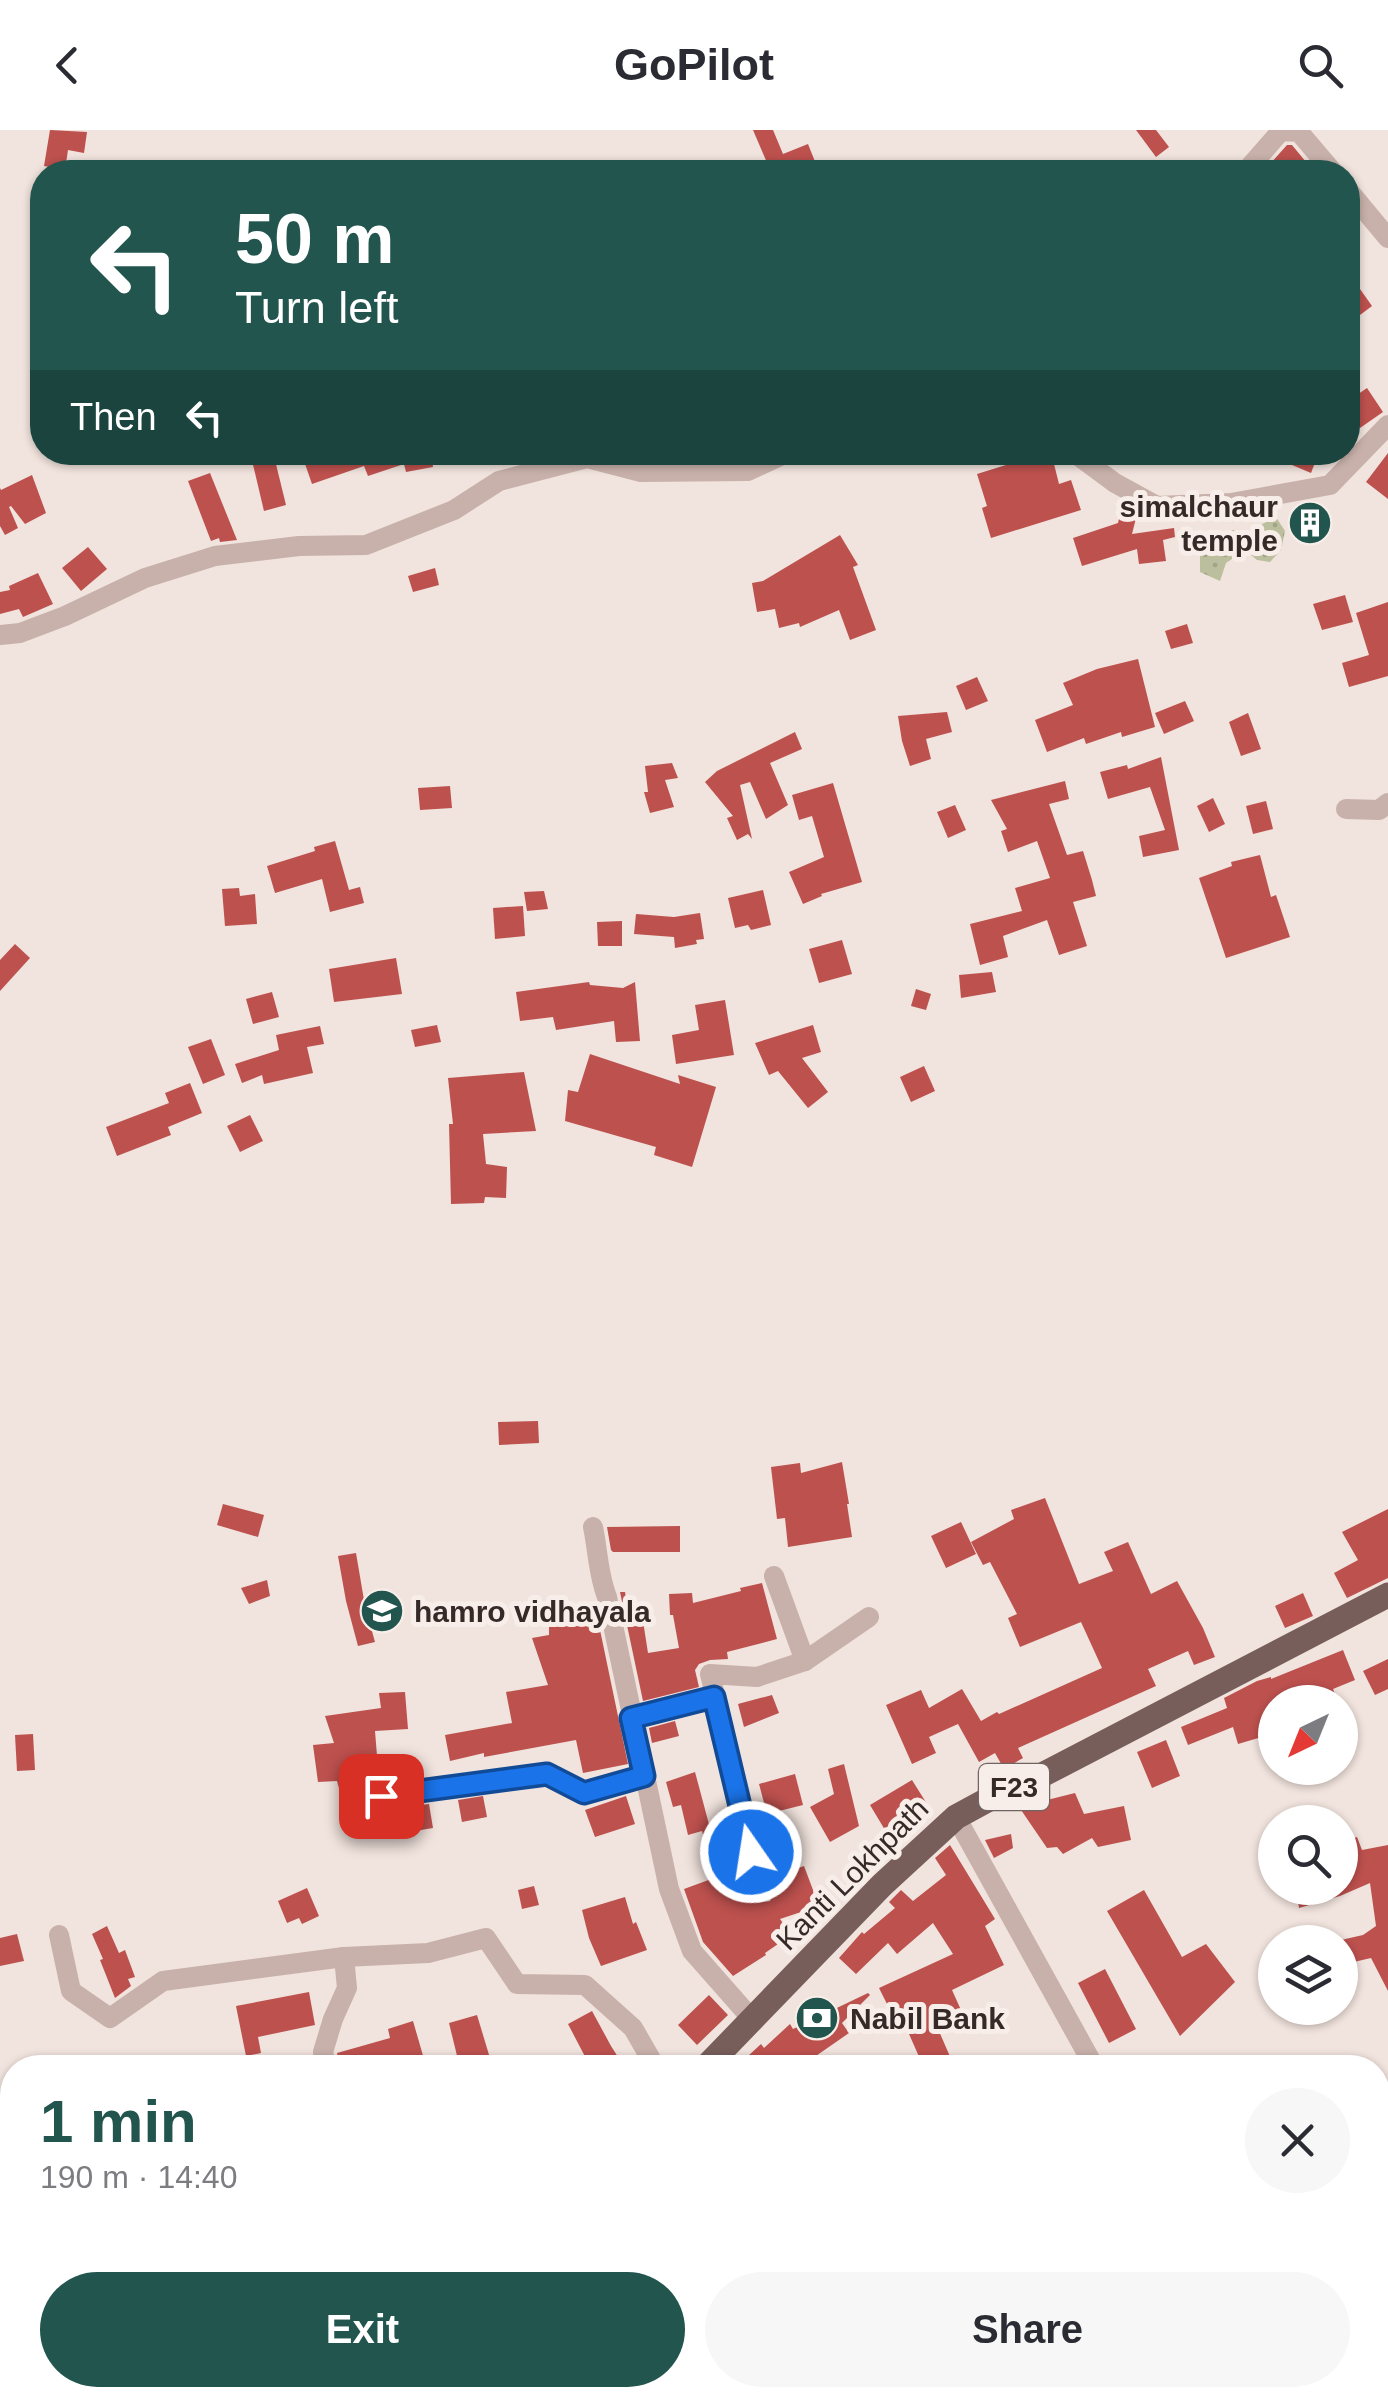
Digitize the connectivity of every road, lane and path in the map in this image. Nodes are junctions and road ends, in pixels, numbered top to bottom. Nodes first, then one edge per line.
1 (1281, 130) edge
2 (1255, 160) edge
3 (1323, 160) edge
4 (1360, 204) edge
5 (1388, 238) edge
6 (1388, 425) edge
7 (1360, 454) edge
8 (560, 465) edge
9 (614, 465) edge
10 (761, 465) edge
11 (1091, 465) edge
12 (1349, 465) edge
13 (0, 634) edge
14 (1388, 804) edge
15 (1346, 810) dead end
16 (593, 1527) dead end
17 (774, 1576) dead end
18 (1388, 1595) edge
19 (870, 1618) dead end
20 (806, 1661) junction
21 (714, 1697) junction
22 (631, 1718) junction
23 (644, 1776) junction
24 (381, 1796) dead end
25 (956, 1816) junction
26 (760, 1890) dead end
27 (59, 1935) dead end
28 (344, 1957) junction
29 (751, 2018) junction
30 (324, 2055) edge
31 (649, 2055) edge
32 (717, 2055) edge
33 (1088, 2055) edge

1 - 2 street
1 - 3 street
4 - 5 street
6 - 7 street
8 - 13 street
9 - 10 street
11 - 12 street
14 - 15 street
16 - 22 street
17 - 20 street
18 - 25 main road, Kanti Lokhpath / F23
19 - 20 street
20 - 21 street
21 - 22 street
21 - 26 street
22 - 23 street
23 - 24 street
23 - 29 street
25 - 29 main road, Kanti Lokhpath / F23
25 - 33 street
27 - 28 street
28 - 30 street
28 - 31 street
29 - 32 main road, Kanti Lokhpath / F23

